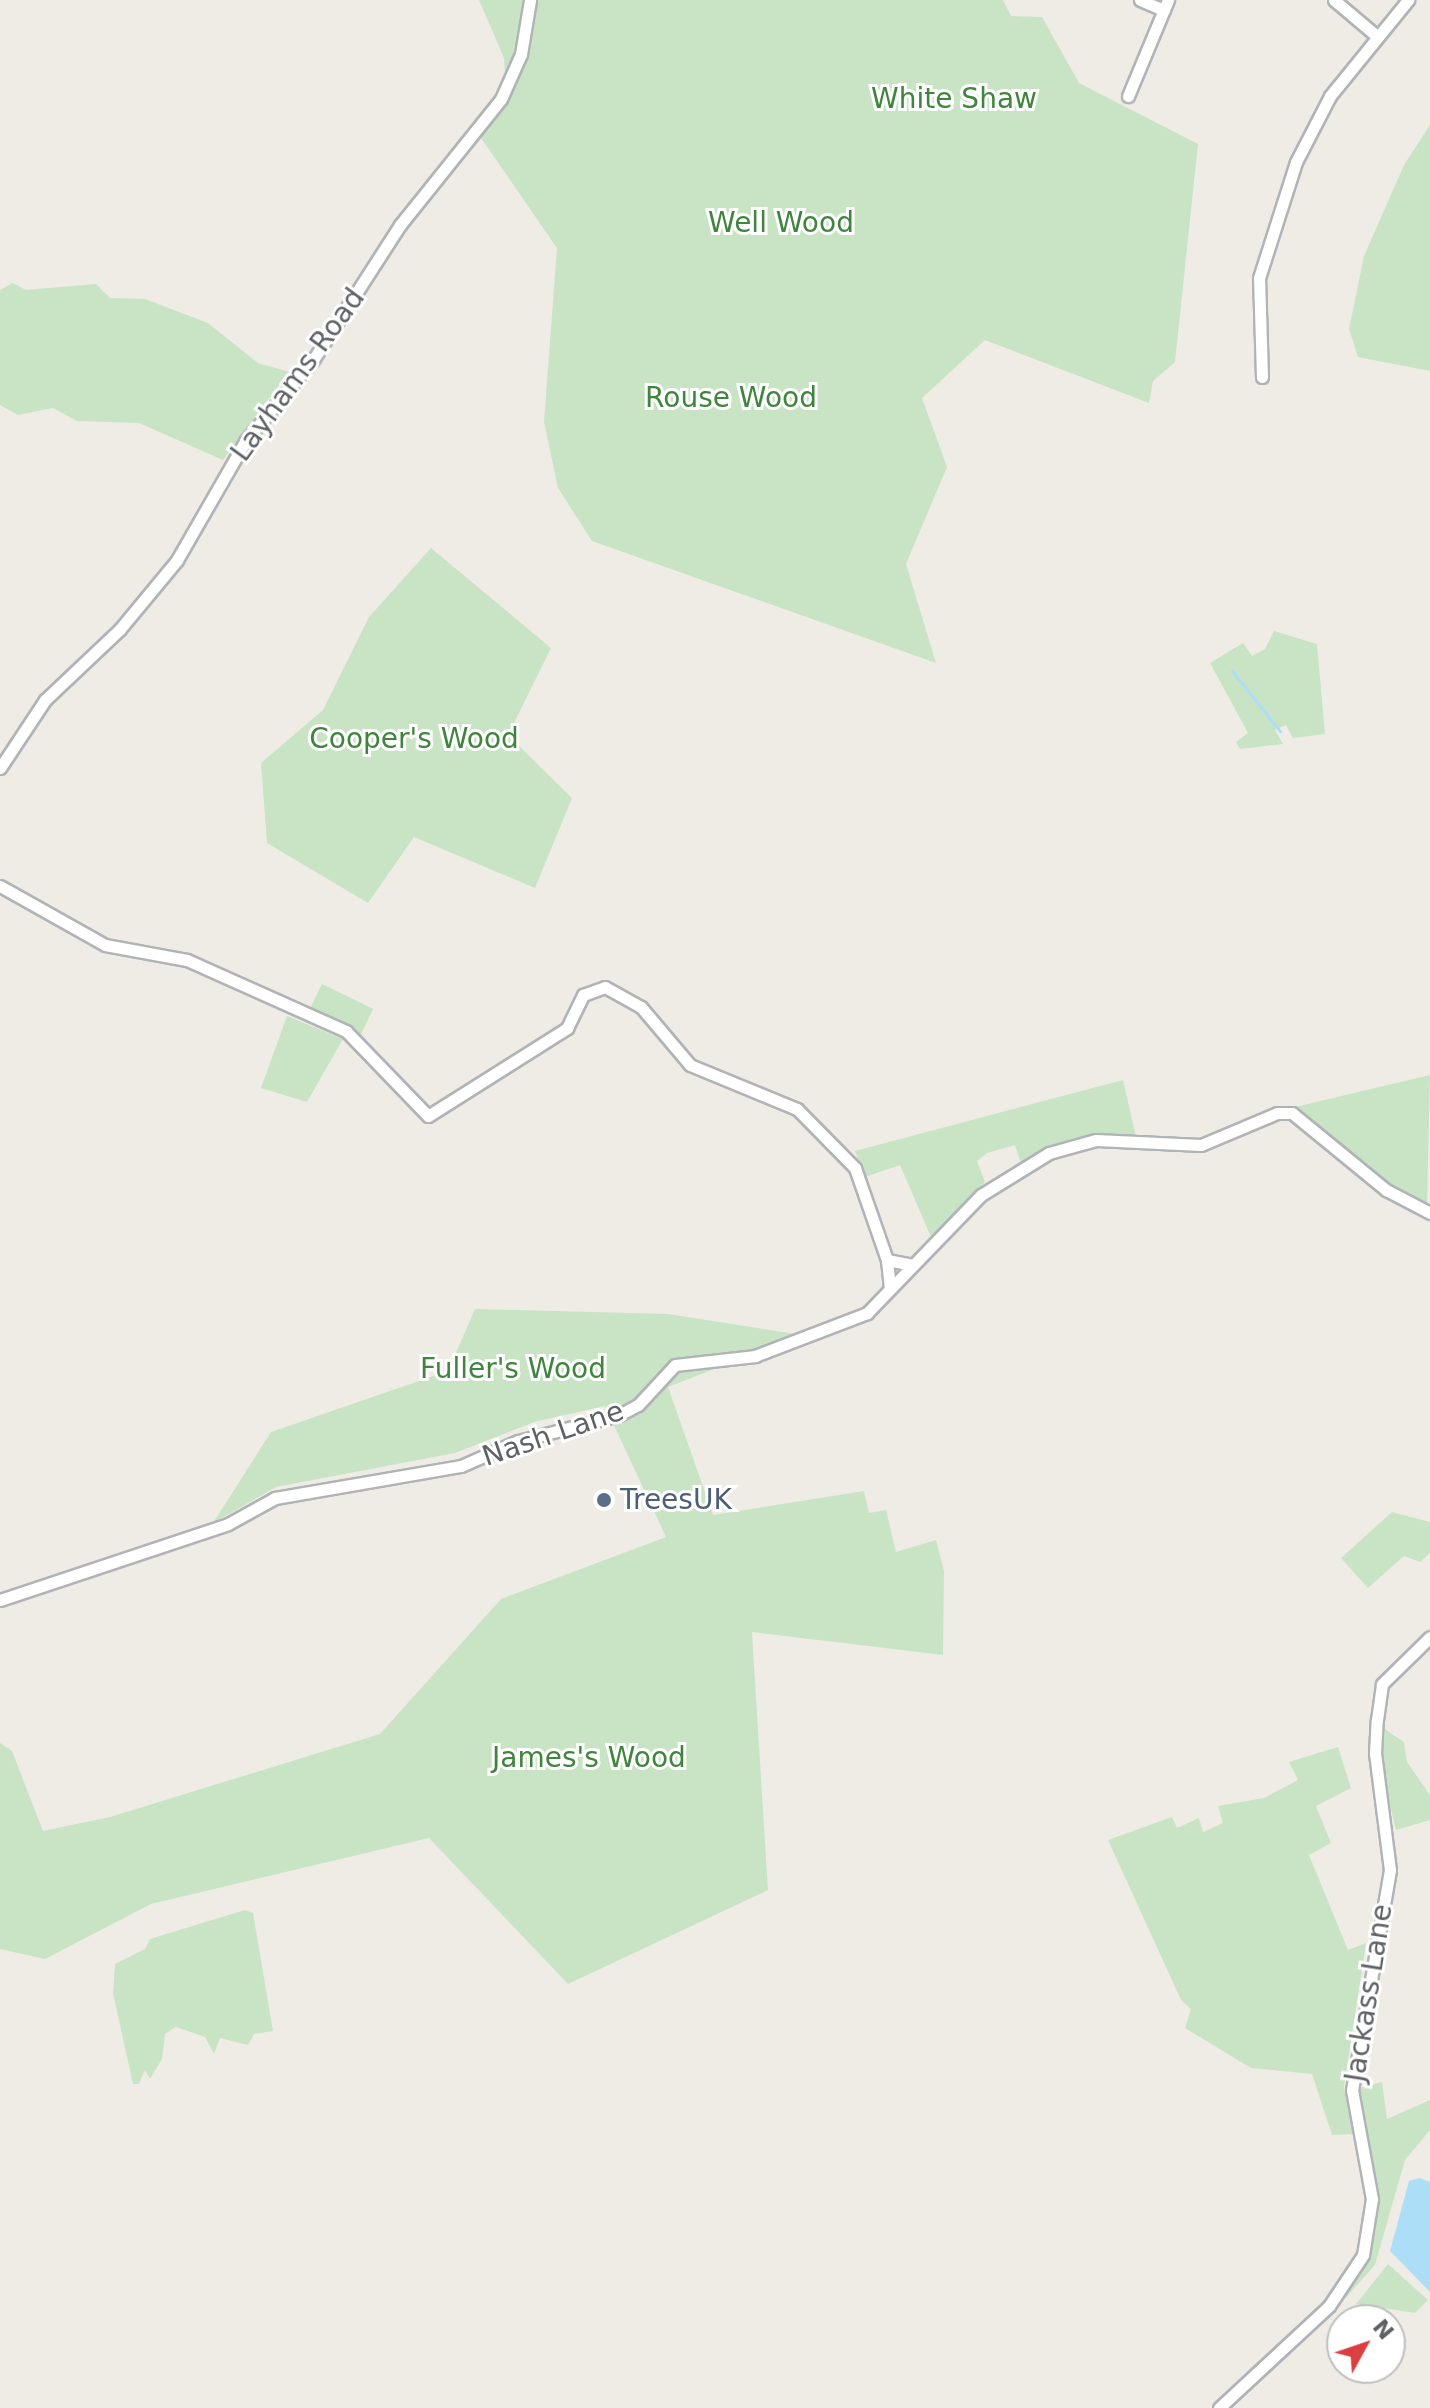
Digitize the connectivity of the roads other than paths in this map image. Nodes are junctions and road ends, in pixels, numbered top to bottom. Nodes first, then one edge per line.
1 (530, 0) edge
2 (1140, 0) edge
3 (1334, 0) edge
4 (1408, 0) edge
5 (1166, 5) edge
6 (1378, 37) junction
7 (1128, 96) dead end
8 (1262, 377) dead end
9 (0, 768) edge
10 (0, 886) edge
11 (1430, 1213) edge
12 (887, 1260) junction
13 (913, 1265) junction
14 (890, 1289) junction
15 (0, 1600) edge
16 (1430, 1637) edge
17 (1219, 2408) edge

1 - 9 street, Layhams Road
2 - 5 street
3 - 6 street
4 - 6 street
5 - 7 street
6 - 8 street
10 - 12 street
11 - 13 street, Nash Lane
12 - 13 street
12 - 14 street
13 - 14 street, Nash Lane
14 - 15 street, Nash Lane
16 - 17 street, Jackass Lane

